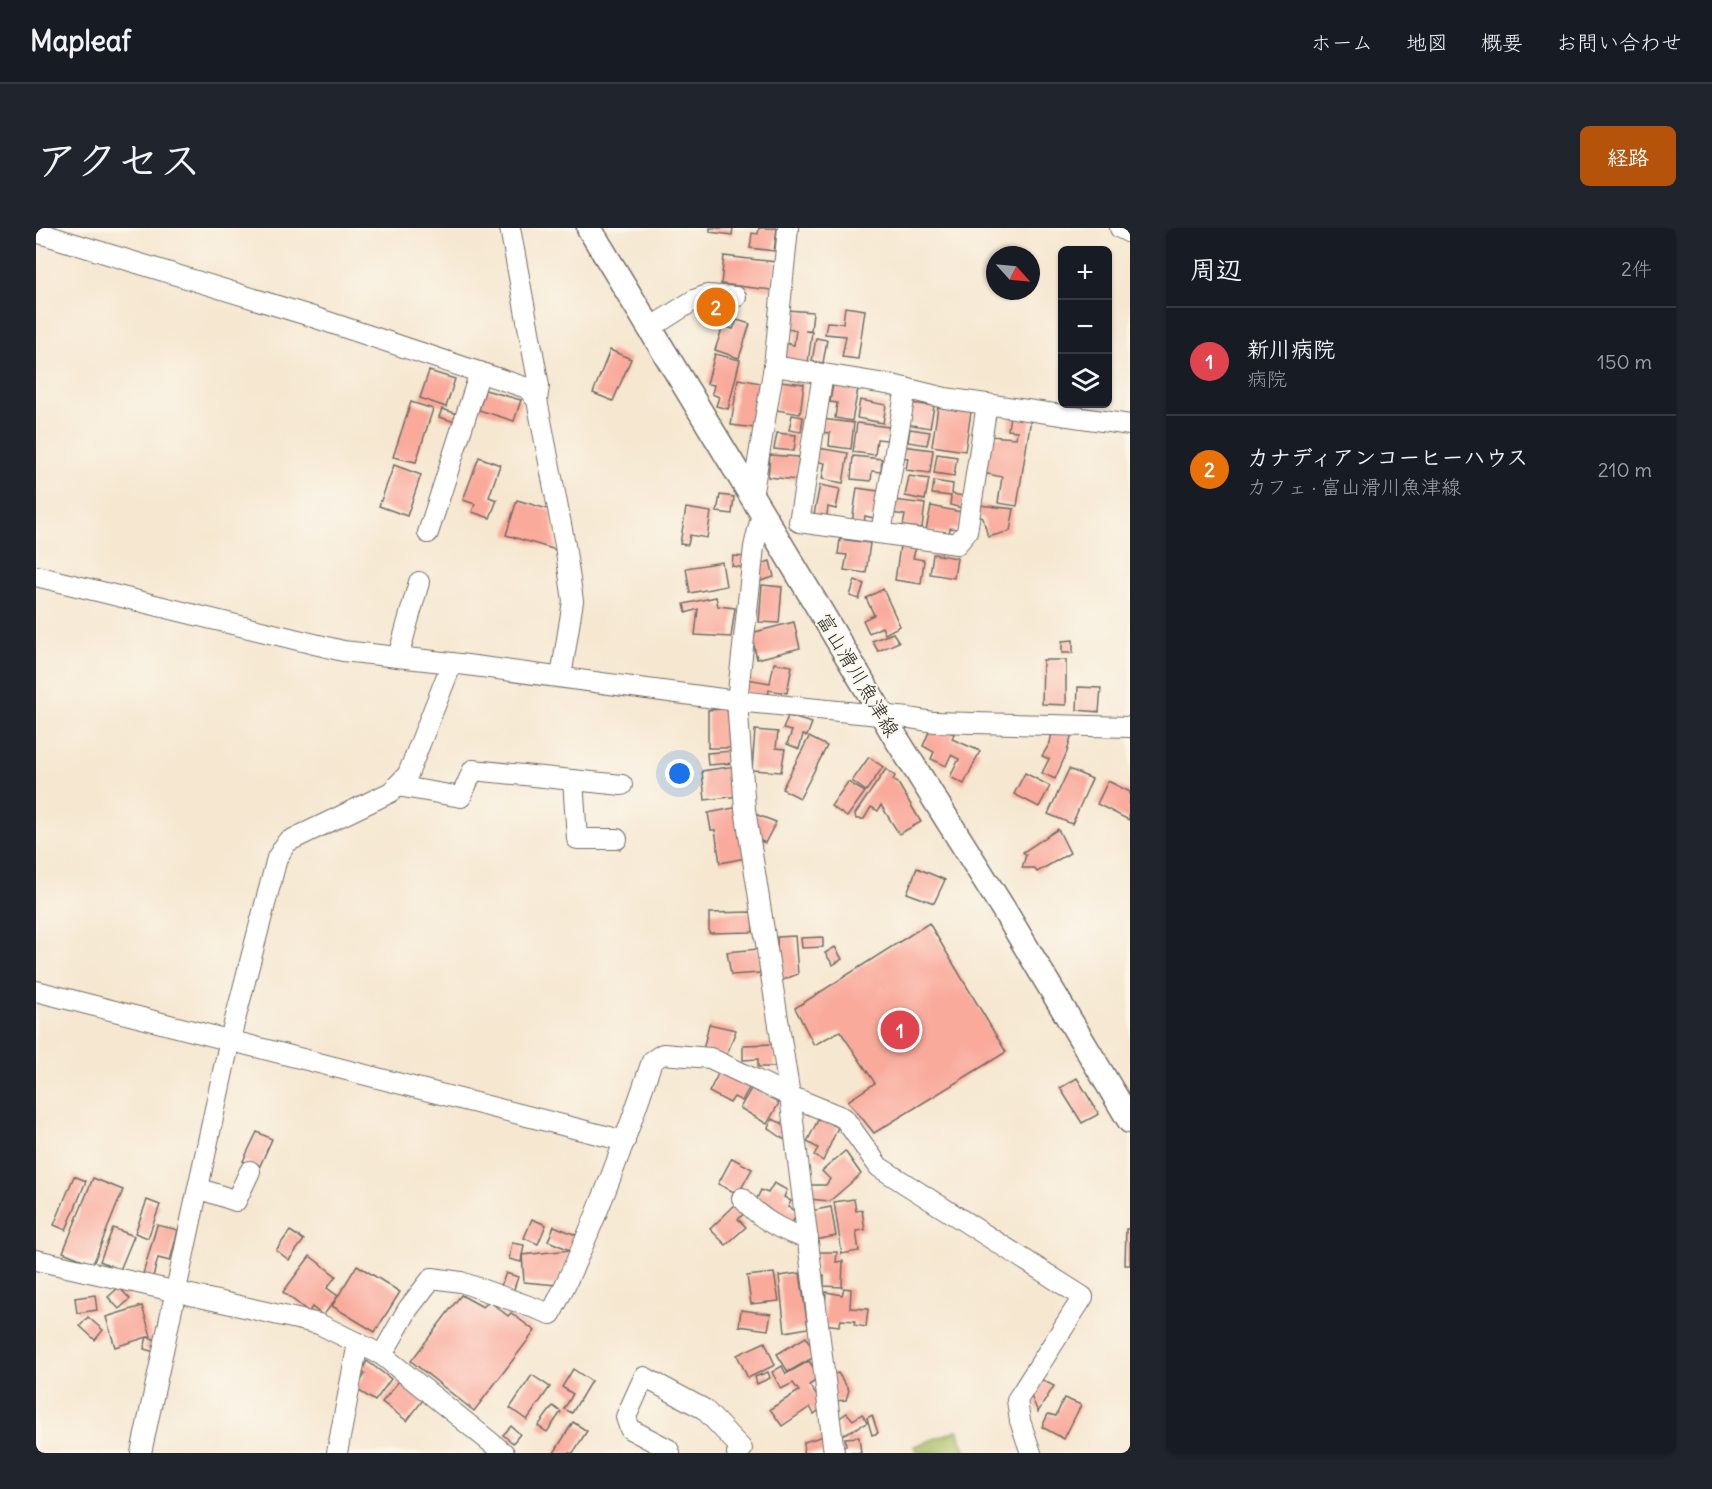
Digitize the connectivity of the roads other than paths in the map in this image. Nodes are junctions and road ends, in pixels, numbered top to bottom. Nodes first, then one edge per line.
1 (510, 228) edge
2 (589, 228) edge
3 (788, 228) edge
4 (1120, 228) edge
5 (36, 232) edge
6 (1130, 233) edge
7 (736, 297) dead end
8 (650, 328) junction
9 (774, 366) junction
10 (480, 372) junction
11 (823, 374) junction
12 (906, 388) junction
13 (537, 400) junction
14 (987, 404) junction
15 (1130, 425) edge
16 (757, 505) junction
17 (428, 533) dead end
18 (881, 533) junction
19 (36, 576) edge
20 (419, 582) dead end
21 (398, 657) junction
22 (452, 663) junction
23 (561, 678) junction
24 (736, 701) junction
25 (882, 715) junction
26 (1130, 727) edge
27 (573, 780) junction
28 (622, 785) dead end
29 (397, 786) junction
30 (618, 839) dead end
31 (36, 991) edge
32 (230, 1039) junction
33 (790, 1096) junction
34 (1130, 1121) edge
35 (625, 1141) junction
36 (250, 1171) dead end
37 (198, 1188) junction
38 (742, 1198) dead end
39 (808, 1238) junction
40 (36, 1260) edge
41 (176, 1292) junction
42 (358, 1343) junction
43 (382, 1355) junction
44 (141, 1453) edge
45 (337, 1453) edge
46 (504, 1453) edge
47 (670, 1453) edge
48 (737, 1453) edge
49 (834, 1453) edge
50 (1031, 1453) edge

1 - 13 street
2 - 8 main road, 富山滑川魚津線
3 - 9 street
4 - 6 street
5 - 10 street
7 - 8 street
8 - 16 main road, 富山滑川魚津線
9 - 11 street
9 - 16 street
10 - 13 street
10 - 17 street
11 - 12 street
11 - 18 street
12 - 14 street
12 - 18 street
13 - 23 street
14 - 15 street
14 - 18 street
16 - 24 street
16 - 25 main road, 富山滑川魚津線
19 - 21 street
20 - 21 street
21 - 22 street
22 - 23 street
22 - 29 street
23 - 24 street
24 - 25 street
24 - 33 street
25 - 26 street
25 - 34 main road, 富山滑川魚津線
27 - 28 street
27 - 29 street
27 - 30 street
29 - 32 street
31 - 32 street
32 - 35 street
32 - 37 street
33 - 35 street
33 - 39 street
33 - 50 street
35 - 43 street
36 - 37 street
37 - 41 street
38 - 39 street
39 - 49 street
40 - 41 street
41 - 42 street
41 - 44 street
42 - 43 street
42 - 45 street
43 - 46 street
47 - 48 street

